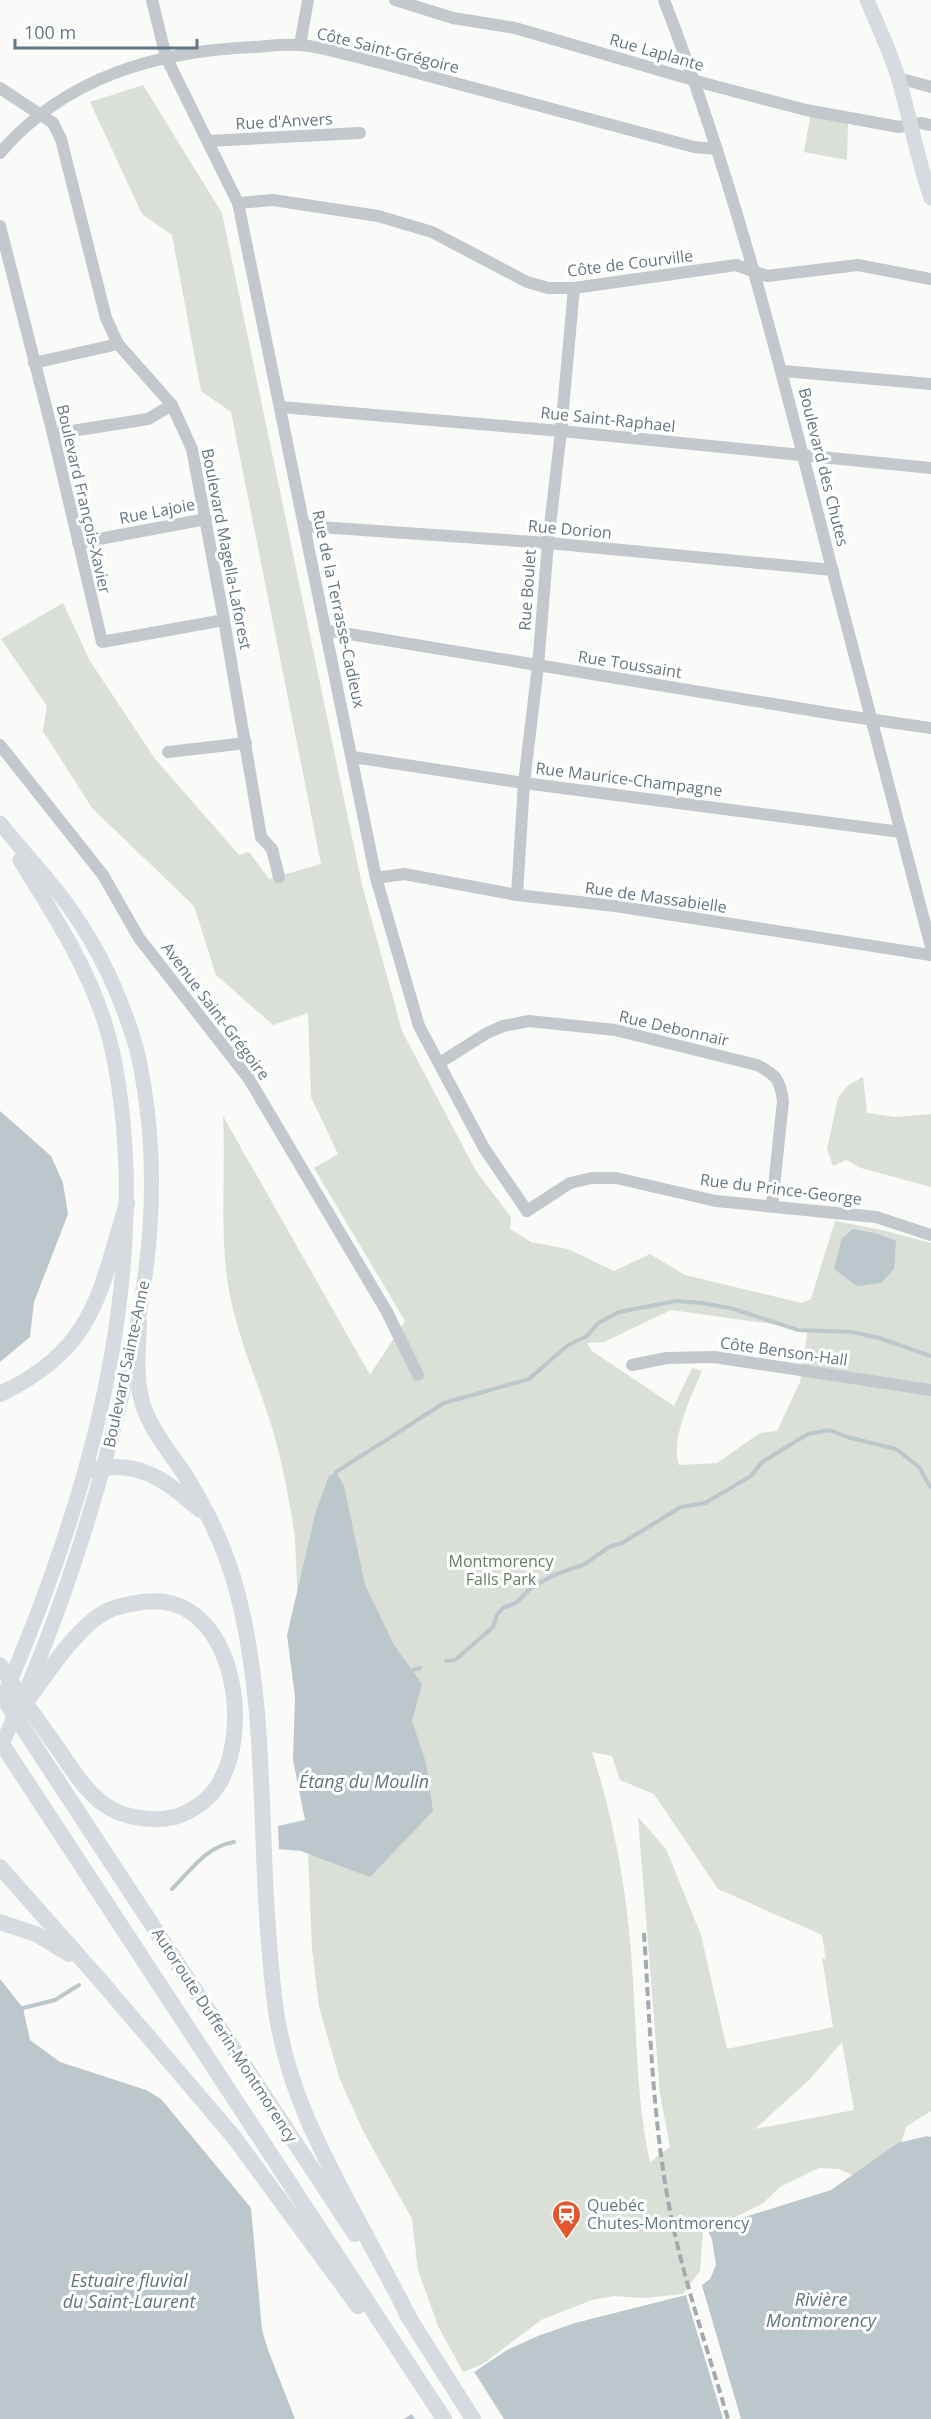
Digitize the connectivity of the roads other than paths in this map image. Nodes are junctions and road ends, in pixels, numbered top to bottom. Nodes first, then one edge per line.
1 (152, 0) edge
2 (308, 0) edge
3 (395, 0) edge
4 (663, 0) edge
5 (867, 0) edge
6 (300, 45) junction
7 (166, 57) junction
8 (692, 78) junction
9 (898, 78) junction
10 (931, 87) edge
11 (0, 88) edge
12 (40, 113) junction
13 (911, 124) junction
14 (931, 125) edge
15 (360, 133) dead end
16 (208, 141) junction
17 (717, 149) junction
18 (0, 153) edge
19 (931, 198) edge
20 (238, 203) junction
21 (0, 226) edge
22 (755, 273) junction
23 (931, 279) edge
24 (574, 288) junction
25 (118, 344) junction
26 (34, 363) junction
27 (783, 371) junction
28 (931, 384) edge
29 (172, 405) junction
30 (281, 407) junction
31 (561, 431) junction
32 (53, 435) junction
33 (805, 457) junction
34 (931, 468) edge
35 (206, 519) junction
36 (305, 526) junction
37 (78, 543) junction
38 (548, 543) junction
39 (833, 570) junction
40 (224, 620) junction
41 (325, 630) junction
42 (538, 666) junction
43 (872, 718) junction
44 (931, 728) edge
45 (246, 743) junction
46 (0, 745) edge
47 (168, 752) dead end
48 (353, 757) junction
49 (524, 783) junction
50 (0, 825) edge
51 (901, 832) junction
52 (279, 877) dead end
53 (376, 878) junction
54 (517, 895) junction
55 (931, 947) edge
56 (931, 955) edge
57 (441, 1062) junction
58 (127, 1203) junction
59 (772, 1205) junction
60 (527, 1211) joint
61 (931, 1235) edge
62 (139, 1323) junction
63 (632, 1365) dead end
64 (418, 1375) dead end
65 (931, 1390) edge
66 (0, 1394) edge
67 (104, 1467) junction
68 (87, 1471) junction
69 (214, 1523) junction
70 (2, 1668) edge
71 (0, 1693) edge
72 (0, 1706) edge
73 (14, 1720) junction
74 (0, 1741) edge
75 (0, 1748) edge
76 (0, 1867) edge
77 (0, 1922) edge
78 (100, 1980) junction
79 (411, 2321) junction
80 (428, 2394) junction
81 (444, 2419) edge
82 (473, 2419) edge

1 - 7 street, Rue de la Terrasse-Cadieux
2 - 6 street
3 - 8 street, Rue Laplante
4 - 8 street, Boulevard des Chutes
5 - 9 main road
6 - 7 street, Côte Saint-Grégoire
6 - 17 street, Côte Saint-Grégoire
7 - 12 street, Côte Saint-Grégoire
7 - 16 street, Rue de la Terrasse-Cadieux
8 - 13 street, Rue Laplante
8 - 17 street, Boulevard des Chutes
9 - 10 street
9 - 13 main road
11 - 12 street
12 - 18 street, Côte Saint-Grégoire
12 - 25 street, Boulevard Magella-Laforest
13 - 14 street, Rue Laplante
13 - 19 main road
15 - 16 street, Rue d'Anvers
16 - 20 street, Rue de la Terrasse-Cadieux
17 - 22 street, Boulevard des Chutes
20 - 24 street, Côte de Courville
20 - 30 street, Rue de la Terrasse-Cadieux
21 - 26 street, Boulevard François-Xavier
22 - 23 street, Côte de Courville
22 - 24 street, Côte de Courville
22 - 27 street, Boulevard des Chutes
24 - 31 street, Rue Boulet
25 - 26 street
25 - 29 street, Boulevard Magella-Laforest
26 - 32 street, Boulevard François-Xavier
27 - 28 street
27 - 33 street, Boulevard des Chutes
29 - 32 street
29 - 35 street, Boulevard Magella-Laforest
30 - 31 street, Rue Saint-Raphael
30 - 36 street, Rue de la Terrasse-Cadieux
31 - 33 street, Rue Saint-Raphael
31 - 38 street, Rue Boulet
32 - 37 street, Boulevard François-Xavier
33 - 34 street, Rue Saint-Raphael
33 - 39 street, Boulevard des Chutes
35 - 37 street, Rue Lajoie
35 - 40 street, Boulevard Magella-Laforest
36 - 38 street, Rue Dorion
36 - 41 street, Rue de la Terrasse-Cadieux
37 - 40 street, Boulevard François-Xavier
38 - 39 street, Rue Dorion
38 - 42 street, Rue Boulet
39 - 43 street, Boulevard des Chutes
40 - 45 street, Boulevard Magella-Laforest
41 - 42 street, Rue Toussaint
41 - 48 street, Rue de la Terrasse-Cadieux
42 - 43 street, Rue Toussaint
42 - 49 street, Rue Boulet
43 - 44 street, Rue Toussaint
43 - 51 street, Boulevard des Chutes
45 - 47 street
45 - 52 street, Boulevard Magella-Laforest
46 - 64 street, Avenue Saint-Grégoire
48 - 49 street, Rue Maurice-Champagne
48 - 53 street, Rue de la Terrasse-Cadieux
49 - 51 street, Rue Maurice-Champagne
49 - 54 street, Rue Boulet
50 - 58 main road, Boulevard Sainte-Anne
50 - 62 main road, Boulevard Sainte-Anne
51 - 55 street, Boulevard des Chutes
53 - 54 street, Rue de Massabielle
53 - 57 street, Rue de la Terrasse-Cadieux
54 - 56 street, Rue de Massabielle
57 - 59 street, Rue Debonnair
57 - 60 street, Rue de la Terrasse-Cadieux
58 - 66 highway
58 - 68 main road, Boulevard Sainte-Anne
59 - 60 street, Rue du Prince-George
59 - 61 street, Rue du Prince-George
62 - 67 main road, Boulevard Sainte-Anne
62 - 69 highway
63 - 65 street, Côte Benson-Hall
67 - 68 highway
67 - 69 highway
67 - 73 main road, Boulevard Sainte-Anne
68 - 72 main road, Boulevard Sainte-Anne
69 - 79 highway
70 - 73 highway
71 - 79 highway, Autoroute Dufferin-Montmorency
73 - 75 main road, Boulevard Sainte-Anne
74 - 80 highway, Autoroute Dufferin-Montmorency
76 - 78 highway
77 - 78 highway
78 - 80 highway
79 - 82 highway, Autoroute Dufferin-Montmorency
80 - 81 highway

